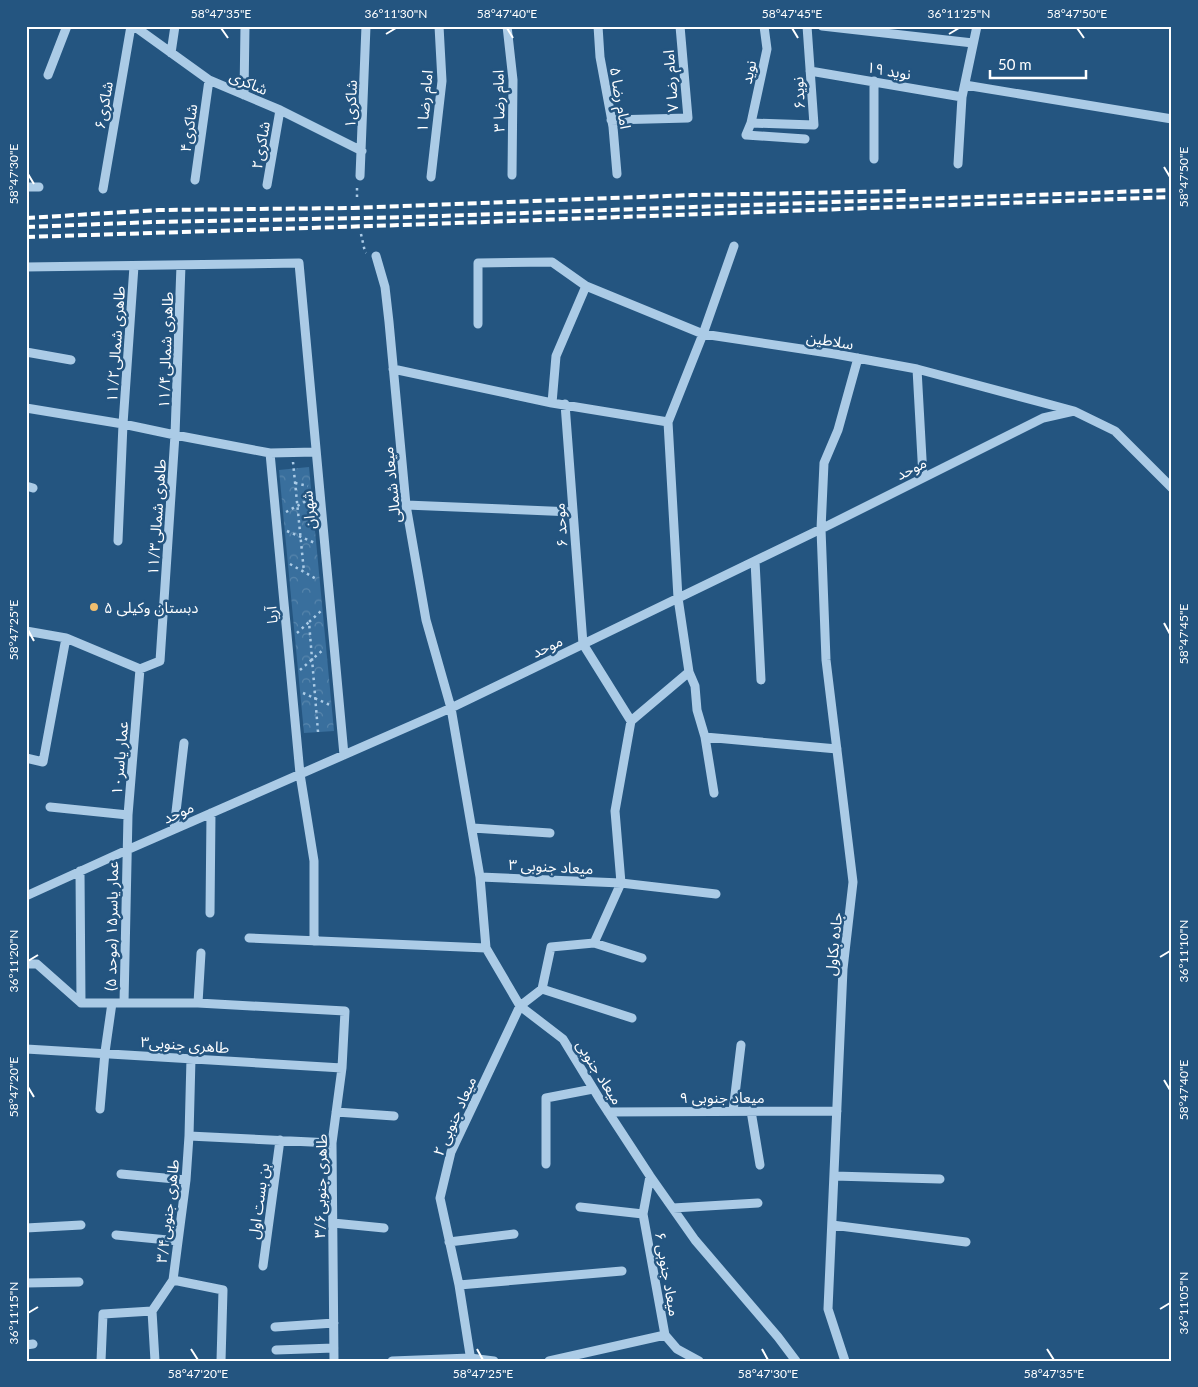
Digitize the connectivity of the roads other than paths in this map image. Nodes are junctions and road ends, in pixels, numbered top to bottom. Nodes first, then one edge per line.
1 (66, 26) edge
2 (133, 26) edge
3 (175, 26) edge
4 (246, 26) edge
5 (439, 26) edge
6 (507, 26) edge
7 (598, 26) edge
8 (680, 26) edge
9 (764, 26) edge
10 (807, 26) edge
11 (822, 26) edge
12 (977, 26) edge
13 (366, 30) edge
14 (973, 43) junction
15 (171, 53) junction
16 (810, 71) junction
17 (48, 74) dead end
18 (209, 80) junction
19 (874, 81) junction
20 (965, 85) junction
21 (244, 95) junction
22 (962, 97) junction
23 (280, 110) junction
24 (1172, 119) edge
25 (612, 120) junction
26 (751, 123) junction
27 (805, 139) dead end
28 (362, 151) junction
29 (874, 159) dead end
30 (958, 164) dead end
31 (617, 174) dead end
32 (512, 175) dead end
33 (360, 176) dead end
34 (430, 177) dead end
35 (195, 180) dead end
36 (267, 186) dead end
37 (26, 187) edge
38 (38, 187) dead end
39 (103, 188) dead end
40 (734, 246) dead end
41 (376, 256) road end
42 (182, 265) junction
43 (26, 266) edge
44 (134, 266) junction
45 (586, 286) junction
46 (478, 324) dead end
47 (703, 334) junction
48 (26, 352) edge
49 (858, 358) junction
50 (71, 360) dead end
51 (393, 369) junction
52 (917, 369) junction
53 (552, 403) junction
54 (565, 404) junction
55 (26, 408) edge
56 (1074, 411) junction
57 (668, 422) junction
58 (123, 424) junction
59 (175, 435) junction
60 (270, 452) junction
61 (316, 452) junction
62 (923, 477) junction
63 (1172, 488) edge
64 (406, 505) junction
65 (573, 512) junction
66 (821, 529) junction
67 (118, 541) dead end
68 (755, 561) junction
69 (678, 598) junction
70 (26, 631) edge
71 (66, 638) junction
72 (583, 644) junction
73 (140, 669) junction
74 (689, 672) junction
75 (761, 680) dead end
76 (451, 708) junction
77 (631, 721) junction
78 (705, 737) junction
79 (184, 743) dead end
80 (837, 749) junction
81 (344, 755) junction
82 (26, 758) edge
83 (300, 774) junction
84 (714, 793) dead end
85 (50, 807) dead end
86 (211, 813) junction
87 (128, 815) junction
88 (472, 828) junction
89 (174, 829) junction
90 (550, 833) dead end
91 (127, 850) junction
92 (80, 871) junction
93 (480, 877) junction
94 (622, 883) junction
95 (716, 894) dead end
96 (26, 896) edge
97 (210, 913) dead end
98 (248, 938) dead end
99 (314, 941) junction
100 (594, 943) junction
101 (486, 948) junction
102 (202, 953) dead end
103 (642, 958) dead end
104 (26, 964) edge
105 (542, 989) junction
106 (81, 1003) junction
107 (112, 1003) junction
108 (124, 1003) junction
109 (198, 1003) junction
110 (520, 1006) junction
111 (632, 1018) dead end
112 (741, 1045) dead end
113 (26, 1049) edge
114 (105, 1052) junction
115 (191, 1058) junction
116 (342, 1068) junction
117 (593, 1089) junction
118 (100, 1109) dead end
119 (733, 1111) junction
120 (751, 1111) junction
121 (837, 1111) junction
122 (336, 1112) junction
123 (608, 1112) junction
124 (394, 1116) dead end
125 (189, 1136) junction
126 (280, 1140) junction
127 (332, 1143) junction
128 (546, 1164) dead end
129 (760, 1165) dead end
130 (121, 1174) dead end
131 (650, 1176) junction
132 (834, 1176) junction
133 (940, 1179) dead end
134 (186, 1180) junction
135 (758, 1203) dead end
136 (580, 1207) dead end
137 (673, 1208) junction
138 (643, 1214) junction
139 (333, 1223) junction
140 (81, 1225) dead end
141 (832, 1225) junction
142 (26, 1228) edge
143 (384, 1228) dead end
144 (514, 1234) dead end
145 (116, 1235) dead end
146 (178, 1241) junction
147 (449, 1242) junction
148 (966, 1242) dead end
149 (263, 1266) dead end
150 (622, 1271) dead end
151 (173, 1280) junction
152 (78, 1282) dead end
153 (26, 1283) edge
154 (459, 1285) junction
155 (152, 1311) junction
156 (334, 1323) junction
157 (275, 1327) dead end
158 (665, 1335) junction
159 (334, 1348) junction
160 (276, 1350) dead end
161 (470, 1360) edge
162 (101, 1361) edge
163 (155, 1361) edge
164 (222, 1361) edge
165 (334, 1361) edge
166 (392, 1361) edge
167 (494, 1361) edge
168 (549, 1361) edge
169 (699, 1361) edge
170 (796, 1361) edge
171 (846, 1361) edge

1 - 17 street
2 - 15 street, شاکری
2 - 39 street, شاکری۶
3 - 15 street
4 - 21 street
5 - 34 street, امام رضا ۱
6 - 32 street, امام رضا ۳
7 - 25 street, امام رضا ۵
8 - 25 street, امام رضا ۷
9 - 26 street, نوید
10 - 16 street, نوید۶
11 - 14 street
12 - 14 street
13 - 28 street, شاکری۱
14 - 20 street
15 - 18 street, شاکری
16 - 19 street, نوید ۱۹
16 - 26 street, نوید۶
18 - 21 street, شاکری
18 - 35 street, شاکری۴
19 - 22 street, نوید ۱۹
19 - 29 street
20 - 22 street
20 - 24 street
21 - 23 street, شاکری
22 - 30 street
23 - 28 street, شاکری
23 - 36 street, شاکری۲
25 - 31 street, امام رضا ۵
26 - 27 street
28 - 33 street, شاکری۱
37 - 38 street
40 - 47 street
41 - 51 street, میعاد شمالی
42 - 44 street
42 - 59 street, طاهری شمالی۱۱/۴
42 - 61 street, شهران
43 - 44 street
44 - 58 street, طاهری شمالی۱۱/۲
45 - 46 street, سلاطین
45 - 47 street, سلاطین
45 - 53 street
47 - 49 street, سلاطین
47 - 57 street
48 - 50 street
49 - 52 street, سلاطین
49 - 66 street, جاده بکاول
51 - 53 street
51 - 64 street, میعاد شمالی
52 - 56 street, سلاطین
52 - 62 street
53 - 54 street
54 - 57 street
54 - 65 street, موحد ۶
55 - 58 street
56 - 62 street, موحد
56 - 63 street, سلاطین
57 - 69 street
58 - 59 street
58 - 67 street, طاهری شمالی۱۱/۲
59 - 60 street
59 - 73 street, طاهری شمالی۱۱/۳
60 - 61 street
60 - 83 street, آریا
61 - 81 street, شهران
62 - 66 street, موحد
64 - 65 street
64 - 76 street, میعاد شمالی
65 - 72 street, موحد ۶
66 - 68 street, موحد
66 - 80 street, جاده بکاول
68 - 69 street, موحد
68 - 75 street
69 - 72 street, موحد
69 - 74 street
70 - 71 street
71 - 73 street
71 - 82 street
72 - 76 street, موحد
72 - 77 street
73 - 87 street, عمار یاسر۱۰
74 - 77 street
74 - 78 street
76 - 81 street, موحد
76 - 88 street, میعاد جنوبی
77 - 94 street
78 - 80 street
78 - 84 street
79 - 89 street
80 - 121 street, جاده بکاول
81 - 83 street, موحد
83 - 86 street, موحد
83 - 99 street, آریا
85 - 87 street
86 - 89 street, موحد
86 - 97 street
87 - 91 street, عمار یاسر۱۰
88 - 90 street
88 - 93 street, میعاد جنوبی
89 - 91 street, موحد
91 - 92 street, موحد
91 - 108 street, عمار یاسر۱۵ (موحد ۵)
92 - 96 street, موحد
92 - 106 street
93 - 94 street, میعاد جنوبی ۳
93 - 101 street, میعاد جنوبی
94 - 95 street, میعاد جنوبی ۳
94 - 100 street
98 - 99 street
99 - 101 street
100 - 103 street
100 - 105 street
101 - 110 street, میعاد جنوبی
102 - 109 street
104 - 106 street
105 - 110 street
105 - 111 street
106 - 107 street
107 - 108 street
107 - 114 street
108 - 109 street
109 - 116 street, طاهری جنوبی۳/۶
110 - 117 street, میعاد جنوبی
110 - 147 street, میعاد جنوبی ۲
112 - 119 street
113 - 114 street, طاهری جنوبی۳
114 - 115 street, طاهری جنوبی۳
114 - 118 street
115 - 116 street, طاهری جنوبی۳
115 - 125 street, طاهری جنوبی۳/۴
116 - 122 street, طاهری جنوبی۳/۶
117 - 123 street, میعاد جنوبی
117 - 128 street
119 - 120 street, میعاد جنوبی ۹
119 - 123 street, میعاد جنوبی ۹
120 - 121 street, میعاد جنوبی ۹
120 - 129 street
121 - 132 street, جاده بکاول
122 - 124 street
122 - 127 street, طاهری جنوبی۳/۶
123 - 131 street, میعاد جنوبی
125 - 126 street
125 - 134 street, طاهری جنوبی۳/۴
126 - 127 street
126 - 149 street, بن بست اول
127 - 139 street, طاهری جنوبی۳/۶
130 - 134 street
131 - 137 street, میعاد جنوبی
131 - 138 street, میعاد جنوبی ۶
132 - 133 street
132 - 141 street, جاده بکاول
134 - 146 street, طاهری جنوبی۳/۴
135 - 137 street
136 - 138 street
137 - 170 street, میعاد جنوبی
138 - 158 street, میعاد جنوبی ۶
139 - 143 street
139 - 156 street, طاهری جنوبی۳/۶
140 - 142 street
141 - 148 street
141 - 171 street, جاده بکاول
144 - 147 street
145 - 146 street
146 - 151 street, طاهری جنوبی۳/۴
147 - 154 street, میعاد جنوبی ۲
150 - 154 street
151 - 155 street, طاهری جنوبی۳/۴
151 - 164 street
152 - 153 street
154 - 161 street, میعاد جنوبی ۲
155 - 162 street
155 - 163 street
156 - 157 street
156 - 159 street, طاهری جنوبی۳/۶
158 - 168 street
158 - 169 street, میعاد جنوبی ۶
159 - 160 street
159 - 165 street, طاهری جنوبی۳/۶
161 - 166 street
161 - 167 street

